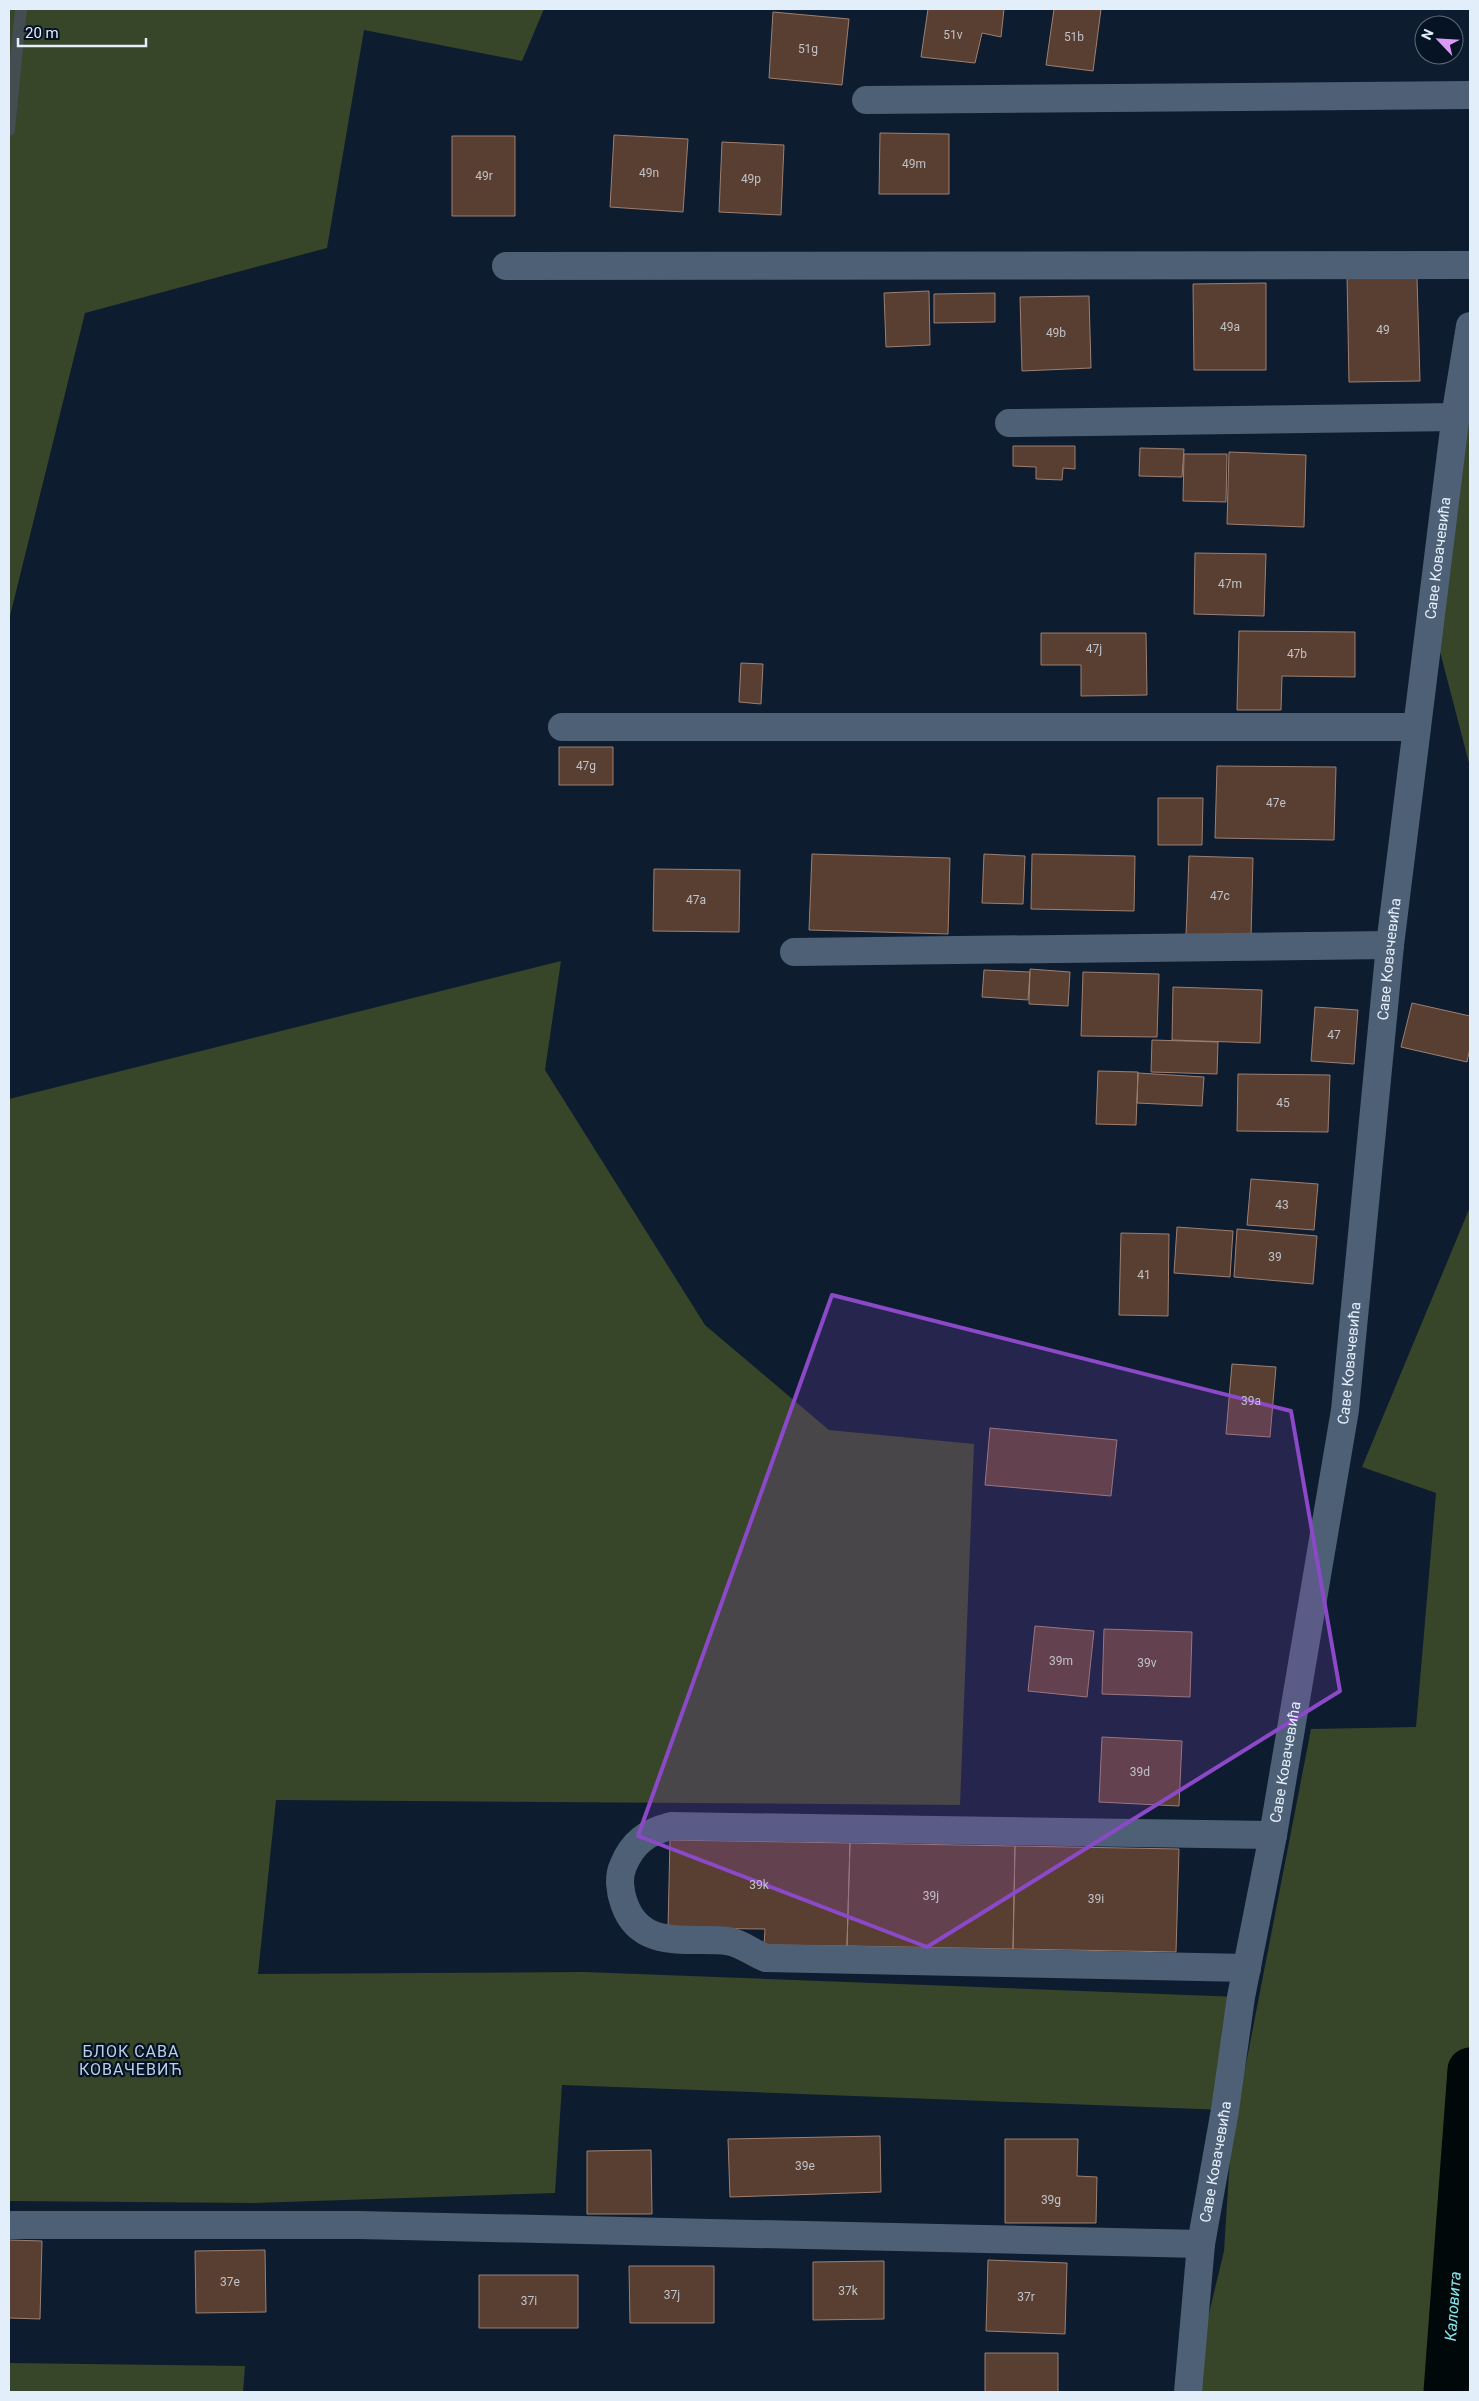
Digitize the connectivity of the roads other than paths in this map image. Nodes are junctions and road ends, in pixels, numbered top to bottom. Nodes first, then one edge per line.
1 (1470, 95) edge
2 (866, 100) dead end
3 (1470, 264) edge
4 (506, 266) dead end
5 (1470, 326) edge
6 (1456, 418) junction
7 (1009, 423) dead end
8 (562, 727) dead end
9 (1417, 727) junction
10 (1390, 945) junction
11 (794, 952) dead end
12 (1273, 1835) junction
13 (1247, 1968) junction
14 (9, 2225) edge
15 (1201, 2244) junction
16 (1188, 2392) edge

1 - 2 street
3 - 4 street
5 - 6 street, Саве Ковачевића
6 - 7 street
6 - 9 street, Саве Ковачевића
8 - 9 street
9 - 10 street, Саве Ковачевића
10 - 11 street
10 - 12 street, Саве Ковачевића
12 - 13 street, Саве Ковачевића
12 - 13 street
13 - 15 street, Саве Ковачевића
14 - 15 street
15 - 16 street, Саве Ковачевића

